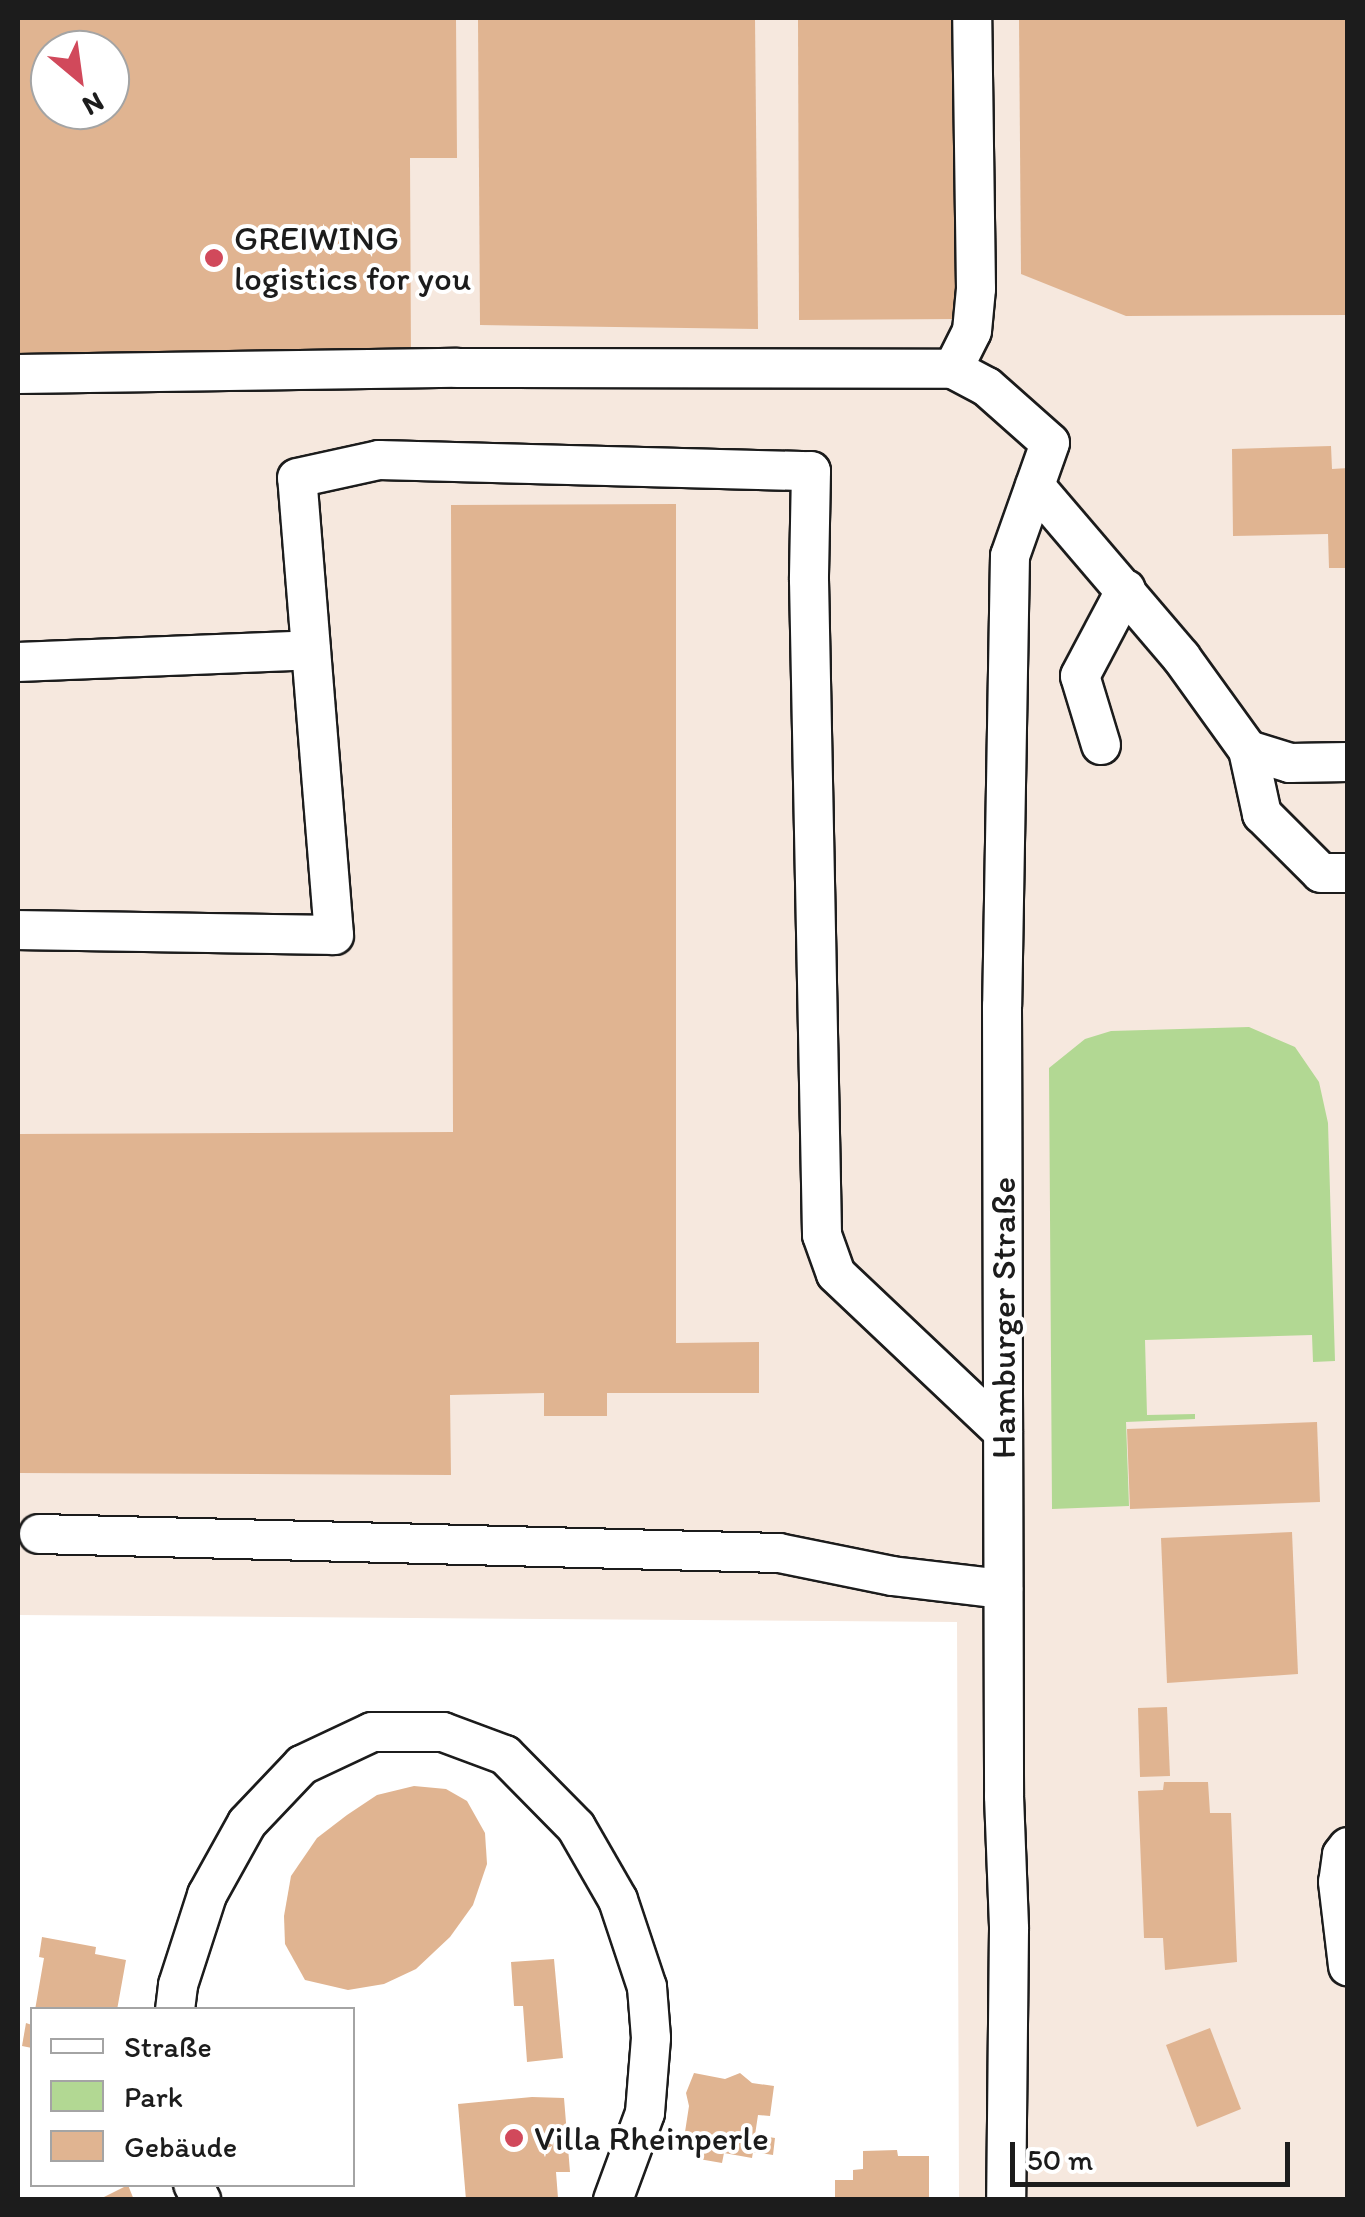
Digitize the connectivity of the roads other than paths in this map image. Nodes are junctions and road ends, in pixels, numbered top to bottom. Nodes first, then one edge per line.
1 (972, 18) edge
2 (952, 369) junction
3 (18, 374) edge
4 (1035, 486) junction
5 (1126, 590) junction
6 (311, 650) junction
7 (18, 662) edge
8 (1100, 745) dead end
9 (1248, 750) junction
10 (1348, 762) edge
11 (1348, 873) edge
12 (18, 930) edge
13 (1003, 1432) junction
14 (39, 1534) dead end
15 (1003, 1589) junction
16 (1348, 1847) edge
17 (1348, 1966) edge
18 (175, 2007) edge
19 (613, 2200) edge
20 (1006, 2200) edge

1 - 2 street
2 - 3 street
2 - 4 street, Hamburger Straße
4 - 5 street
4 - 13 street, Hamburger Straße
5 - 8 street
5 - 9 street
6 - 7 street
6 - 12 street
6 - 13 street
9 - 10 street
9 - 11 street
13 - 15 street, Hamburger Straße
14 - 15 street
15 - 20 street, Hamburger Straße
16 - 17 street
18 - 19 street

